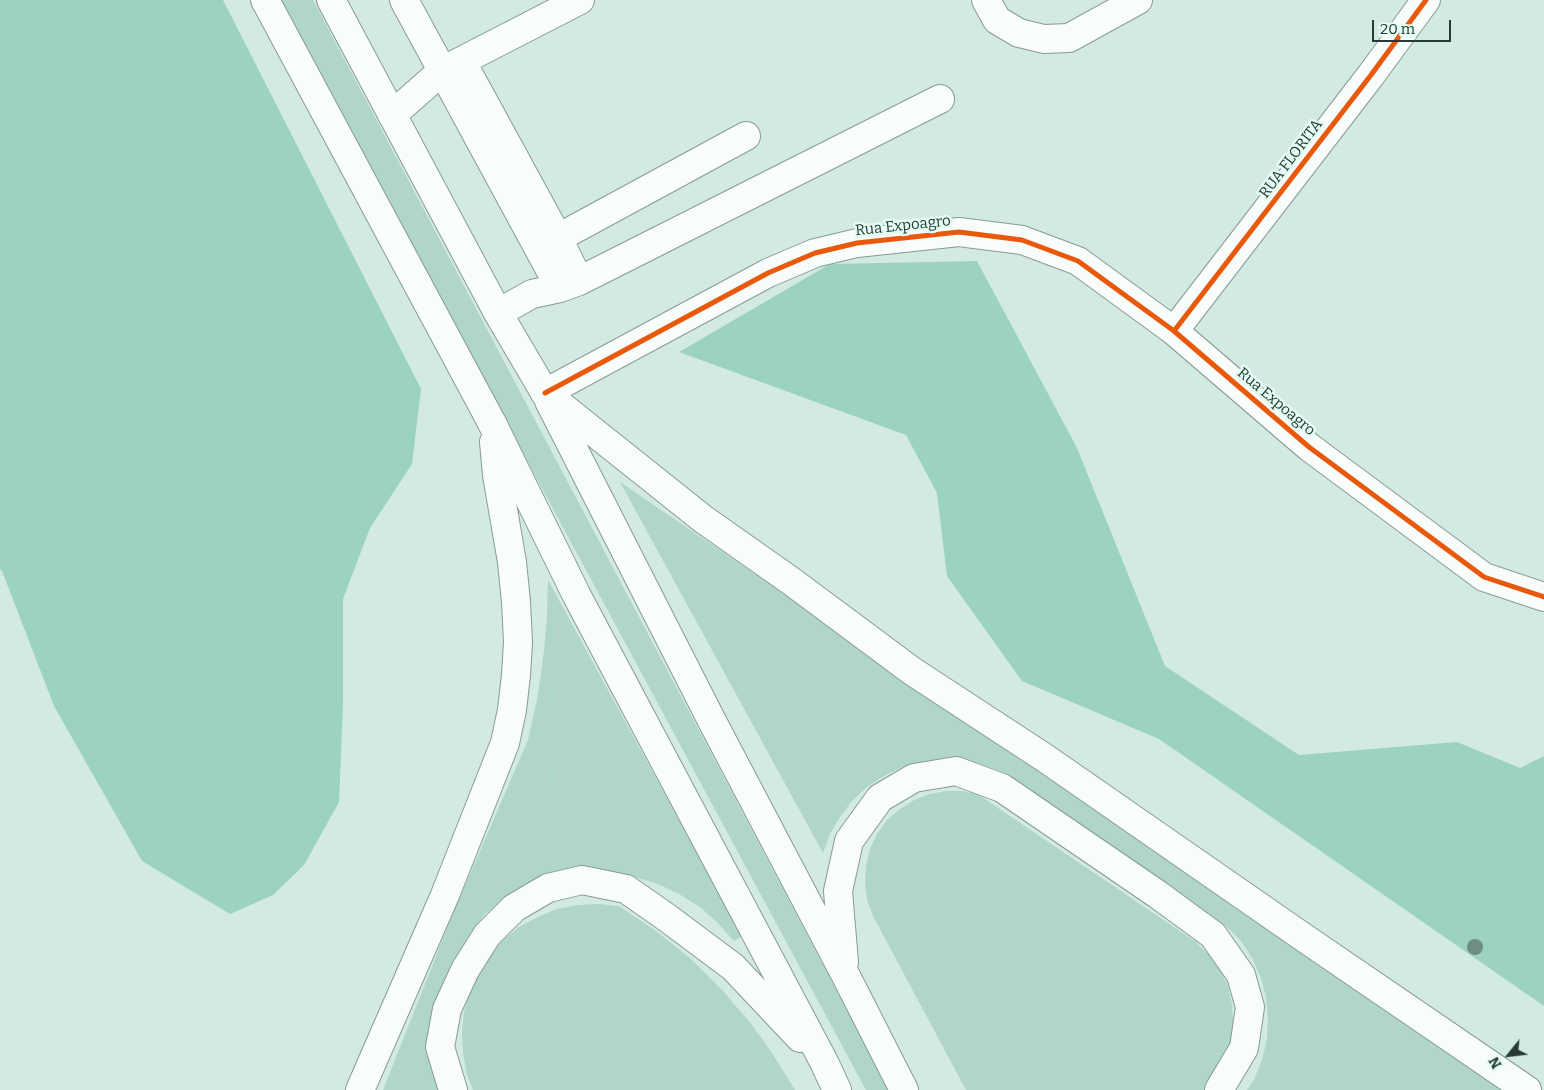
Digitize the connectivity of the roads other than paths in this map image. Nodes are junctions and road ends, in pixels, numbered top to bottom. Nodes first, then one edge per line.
1 (266, 0) edge
2 (331, 0) edge
3 (404, 0) edge
4 (580, 0) edge
5 (986, 0) edge
6 (1138, 0) edge
7 (1426, 0) edge
8 (452, 66) junction
9 (940, 99) dead end
10 (392, 115) junction
11 (746, 136) dead end
12 (558, 238) junction
13 (570, 285) junction
14 (498, 313) junction
15 (1174, 332) junction
16 (545, 393) junction
17 (492, 423) junction
18 (1544, 597) edge
19 (846, 976) junction
20 (824, 1062) junction
21 (904, 1089) edge
22 (360, 1090) edge
23 (453, 1090) edge
24 (836, 1090) edge
25 (1219, 1090) edge
26 (1527, 1090) edge

1 - 17 main road
2 - 10 main road
3 - 8 main road
4 - 8 main road
5 - 6 main road
7 - 15 main road, RUA FLORITA
8 - 10 main road
8 - 12 main road
8 - 13 main road
9 - 13 main road
10 - 14 main road
11 - 12 main road
12 - 13 main road
13 - 14 main road
14 - 16 main road
15 - 16 main road, Rua Expoagro
15 - 18 main road, Rua Expoagro
16 - 19 main road
16 - 26 main road
17 - 20 main road
17 - 22 main road
19 - 21 main road
19 - 25 main road
20 - 23 main road
20 - 24 main road

